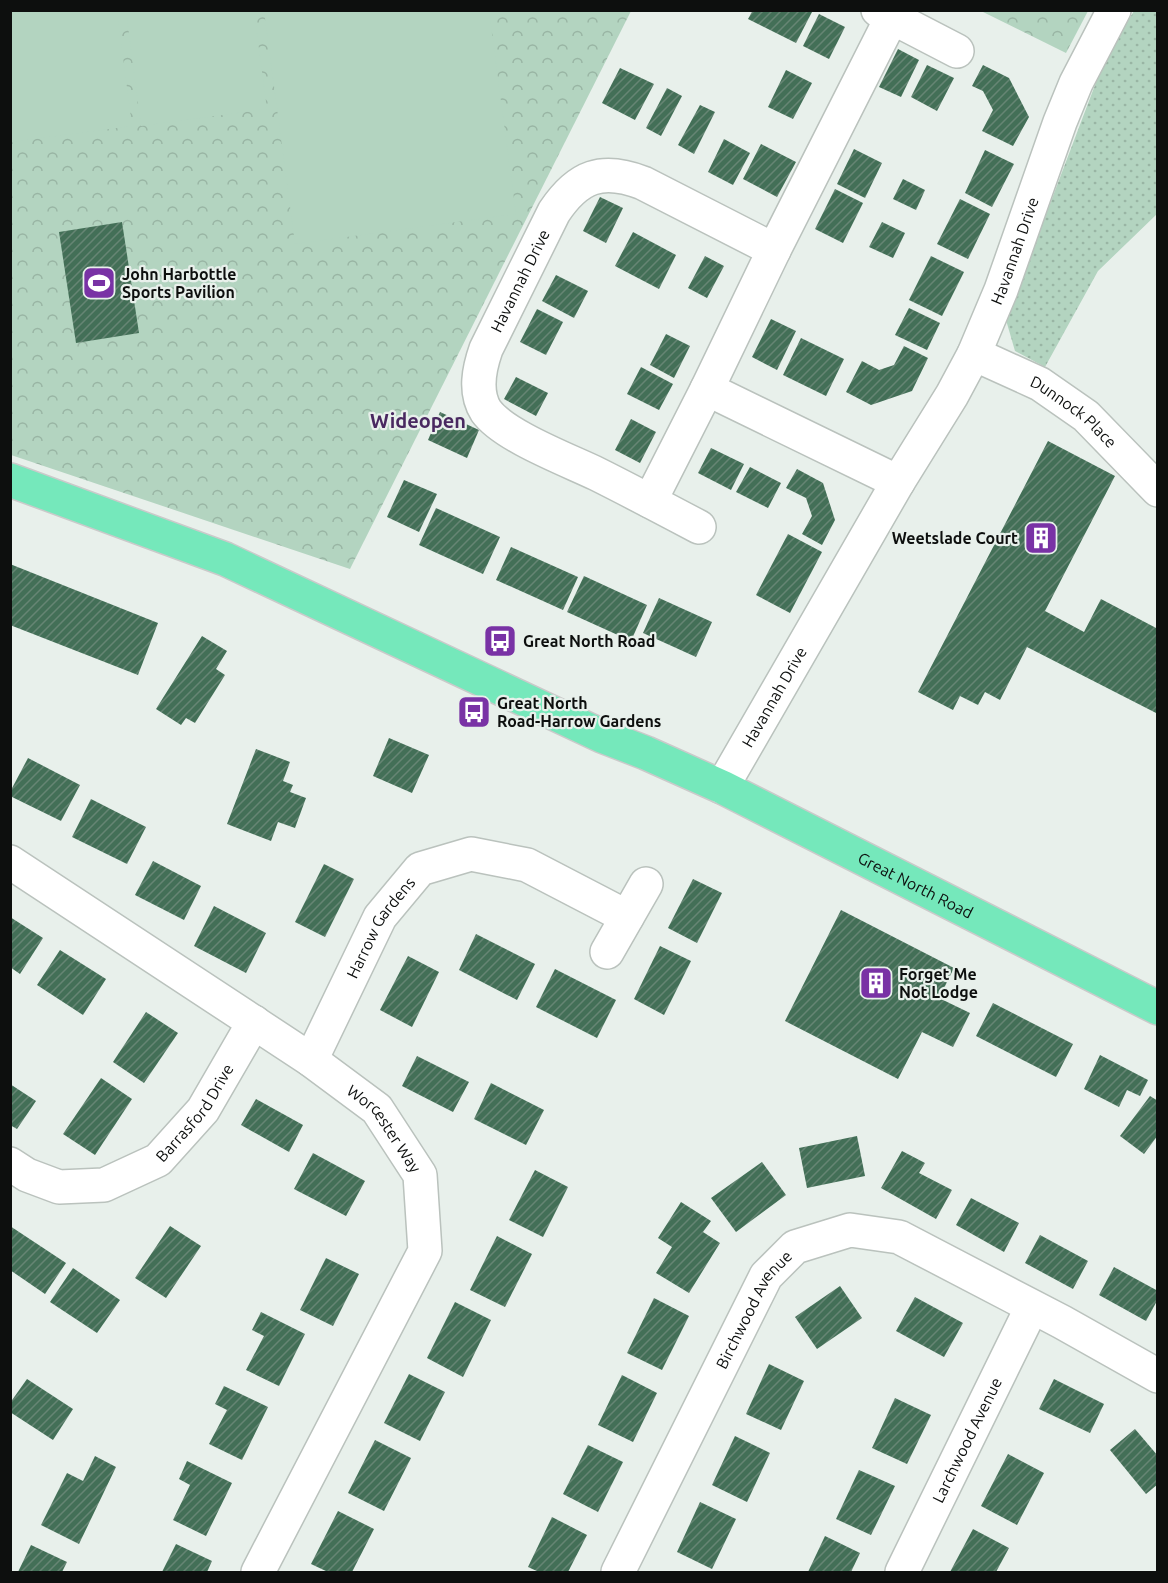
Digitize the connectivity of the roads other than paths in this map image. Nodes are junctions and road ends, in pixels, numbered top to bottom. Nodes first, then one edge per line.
1 (1114, 10) edge
2 (885, 14) edge
3 (957, 51) dead end
4 (774, 250) junction
5 (974, 354) junction
6 (707, 389) junction
7 (10, 480) edge
8 (898, 482) junction
9 (1158, 490) edge
10 (650, 501) junction
11 (699, 527) dead end
12 (722, 787) junction
13 (10, 862) edge
14 (646, 884) dead end
15 (627, 917) junction
16 (607, 952) dead end
17 (1158, 1008) edge
18 (254, 1022) junction
19 (311, 1060) junction
20 (10, 1164) edge
21 (1032, 1307) junction
22 (1158, 1376) edge
23 (258, 1572) edge
24 (618, 1572) edge
25 (902, 1572) edge

1 - 5 street, Havannah Drive
2 - 3 street
2 - 4 street
4 - 6 street
4 - 10 street, Havannah Drive
5 - 8 street, Havannah Drive
5 - 9 street, Dunnock Place
6 - 8 street
6 - 10 street
7 - 12 main road, Great North Road
8 - 12 street, Havannah Drive
10 - 11 street, Havannah Drive
12 - 17 main road, Great North Road
13 - 18 street, Worcester Way
14 - 15 street
15 - 16 street
15 - 19 street, Harrow Gardens
18 - 19 street, Worcester Way
18 - 20 street, Barrasford Drive
19 - 23 street, Worcester Way
21 - 22 street, Birchwood Avenue
21 - 24 street, Birchwood Avenue
21 - 25 street, Larchwood Avenue

